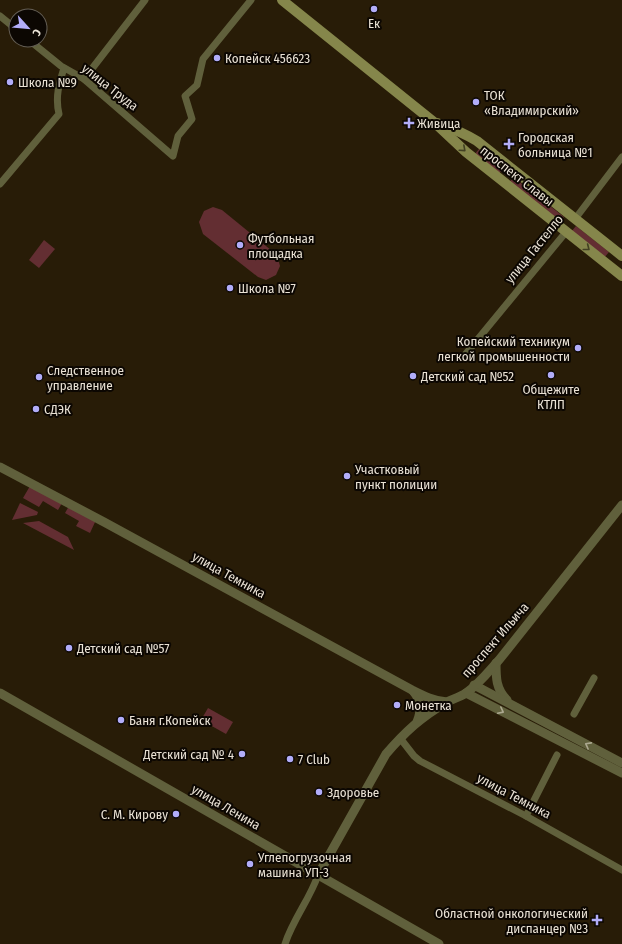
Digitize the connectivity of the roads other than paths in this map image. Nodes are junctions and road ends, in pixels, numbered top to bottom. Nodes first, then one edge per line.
1 (145, 0) edge
2 (251, 0) edge
3 (282, 0) edge
4 (0, 16) edge
5 (8, 22) edge
6 (39, 48) edge
7 (64, 68) junction
8 (84, 79) junction
9 (435, 123) junction
10 (622, 157) edge
11 (0, 184) edge
12 (575, 219) junction
13 (566, 232) junction
14 (619, 254) edge
15 (606, 264) junction
16 (622, 276) edge
17 (464, 356) dead end
18 (0, 467) edge
19 (622, 505) edge
20 (496, 663) junction
21 (594, 678) dead end
22 (474, 686) junction
23 (412, 690) junction
24 (0, 693) edge
25 (466, 693) junction
26 (447, 702) junction
27 (510, 704) junction
28 (574, 714) dead end
29 (417, 722) junction
30 (400, 738) junction
31 (557, 755) dead end
32 (622, 763) edge
33 (622, 773) edge
34 (526, 816) junction
35 (622, 870) edge
36 (318, 875) junction
37 (285, 944) edge
38 (439, 944) edge

1 - 8 street
2 - 8 street, улица Труда
3 - 9 main road, проспект Славы
4 - 5 street
6 - 7 street, улица Труда
7 - 8 street, улица Труда
7 - 11 street
9 - 12 main road, проспект Славы
9 -> 13 main road, проспект Славы
10 - 12 street, улица Гастелло
12 - 13 main road, улица Гастелло
12 - 14 main road, проспект Славы
13 -> 15 main road, проспект Славы
13 - 17 street, улица Гастелло
14 - 15 main road
15 - 16 main road, проспект Славы
18 - 23 street, улица Темника
19 - 20 street, проспект Ильича
20 - 22 street, проспект Ильича
20 - 27 street
21 - 28 street
22 - 25 street, проспект Ильича
22 - 27 street
23 - 26 street, улица Темника
23 - 29 street
24 - 36 street, улица Ленина
25 - 26 street, проспект Ильича
25 -> 33 street
26 - 29 street, проспект Ильича
32 -> 27 street
29 - 30 street, проспект Ильича
30 - 34 street, улица Темника
30 - 36 street, проспект Ильича
31 - 34 street
34 - 35 street, улица Темника
36 - 37 street, проспект Ильича
36 - 38 street, улица Ленина

